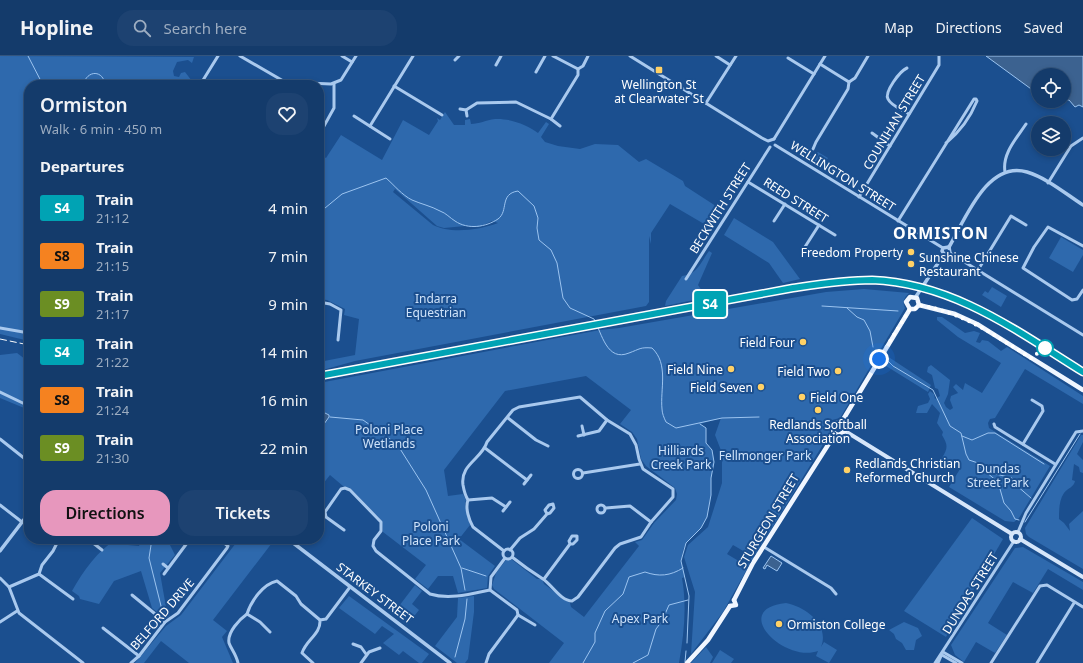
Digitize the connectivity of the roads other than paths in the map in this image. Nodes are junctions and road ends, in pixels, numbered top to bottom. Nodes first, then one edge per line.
1 (218, 56) edge
2 (240, 56) edge
3 (342, 56) edge
4 (356, 56) edge
5 (413, 56) edge
6 (459, 56) edge
7 (501, 56) edge
8 (545, 56) edge
9 (553, 56) edge
10 (588, 56) edge
11 (630, 56) edge
12 (716, 56) edge
13 (736, 56) edge
14 (825, 56) edge
15 (868, 56) edge
16 (939, 56) edge
17 (788, 58) dead end
18 (455, 60) dead end
19 (352, 62) junction
20 (820, 64) junction
21 (496, 65) dead end
22 (730, 65) junction
23 (907, 68) dead end
24 (578, 70) junction
25 (536, 72) dead end
26 (814, 74) junction
27 (203, 80) edge
28 (282, 80) edge
29 (849, 82) junction
30 (324, 83) edge
31 (335, 83) junction
32 (394, 86) junction
33 (706, 103) junction
34 (460, 109) dead end
35 (466, 110) junction
36 (909, 114) junction
37 (442, 115) dead end
38 (354, 116) dead end
39 (467, 116) dead end
40 (551, 119) junction
41 (1026, 124) dead end
42 (324, 126) edge
43 (370, 126) junction
44 (560, 126) dead end
45 (872, 133) dead end
46 (1083, 138) edge
47 (390, 139) dead end
48 (774, 140) junction
49 (768, 141) junction
50 (946, 143) junction
51 (775, 145) junction
52 (890, 146) junction
53 (770, 147) junction
54 (813, 149) dead end
55 (1005, 172) junction
56 (748, 182) junction
57 (1048, 183) junction
58 (859, 197) junction
59 (785, 204) junction
60 (1083, 205) edge
61 (898, 221) junction
62 (774, 222) dead end
63 (819, 225) junction
64 (1026, 225) dead end
65 (835, 235) dead end
66 (1083, 246) edge
67 (949, 247) junction
68 (943, 248) junction
69 (803, 250) dead end
70 (950, 252) junction
71 (944, 254) junction
72 (978, 270) junction
73 (686, 279) dead end
74 (1083, 290) edge
75 (915, 298) junction
76 (324, 303) edge
77 (919, 305) junction
78 (910, 309) junction
79 (0, 328) edge
80 (24, 332) edge
81 (1083, 335) edge
82 (338, 340) dead end
83 (1083, 390) edge
84 (0, 392) edge
85 (1032, 400) dead end
86 (24, 404) edge
87 (508, 418) junction
88 (607, 420) junction
89 (841, 422) junction
90 (994, 424) dead end
91 (582, 426) dead end
92 (844, 431) junction
93 (1083, 431) edge
94 (584, 434) junction
95 (835, 434) junction
96 (578, 436) dead end
97 (0, 439) edge
98 (1023, 444) junction
99 (548, 446) dead end
100 (485, 448) junction
101 (24, 458) edge
102 (640, 464) junction
103 (1056, 464) junction
104 (583, 473) dead end
105 (531, 475) dead end
106 (527, 480) junction
107 (524, 484) dead end
108 (468, 500) junction
109 (510, 502) dead end
110 (0, 505) edge
111 (506, 507) junction
112 (606, 508) dead end
113 (503, 511) dead end
114 (546, 514) dead end
115 (24, 519) edge
116 (22, 522) junction
117 (651, 522) junction
118 (344, 530) dead end
119 (1018, 532) junction
120 (1012, 534) junction
121 (1020, 539) junction
122 (1014, 541) junction
123 (56, 544) edge
124 (94, 544) edge
125 (186, 544) edge
126 (225, 544) edge
127 (294, 544) edge
128 (570, 544) dead end
129 (764, 547) junction
130 (102, 550) dead end
131 (510, 550) junction
132 (0, 551) edge
133 (504, 551) junction
134 (512, 557) junction
135 (505, 558) junction
136 (163, 564) dead end
137 (168, 568) junction
138 (39, 574) junction
139 (164, 574) dead end
140 (1083, 577) edge
141 (0, 578) edge
142 (544, 579) junction
143 (350, 587) junction
144 (9, 588) junction
145 (490, 590) junction
146 (836, 594) dead end
147 (132, 595) dead end
148 (73, 599) dead end
149 (1074, 602) junction
150 (1083, 607) edge
151 (17, 611) junction
152 (248, 614) junction
153 (518, 615) junction
154 (320, 620) junction
155 (0, 622) edge
156 (165, 622) junction
157 (535, 625) dead end
158 (103, 628) dead end
159 (270, 632) dead end
160 (353, 644) dead end
161 (380, 648) dead end
162 (942, 653) junction
163 (366, 654) junction
164 (139, 656) junction
165 (83, 663) edge
166 (131, 663) edge
167 (238, 663) edge
168 (313, 663) edge
169 (361, 663) edge
170 (450, 663) edge
171 (486, 663) edge
172 (687, 663) edge
173 (936, 663) edge
174 (956, 663) edge
175 (962, 663) edge
176 (991, 663) edge
177 (1037, 663) edge

1 - 27 street
2 - 28 street
3 - 19 street
4 - 19 street
5 - 32 street
6 - 18 street
7 - 21 street
8 - 25 street
9 - 24 street
10 - 24 street
11 - 33 street
12 - 22 street
13 - 22 street
14 - 20 street
15 - 29 street
16 - 36 street, COUNIHAN STREET
17 - 26 street
19 - 31 street
20 - 26 street
20 - 29 street
22 - 33 street
23 - 36 street
24 - 40 street
26 - 48 street
29 - 54 street
30 - 31 street
31 - 42 street
32 - 37 street
32 - 43 street
33 - 49 street
34 - 35 street
35 - 39 street
35 - 40 street
36 - 52 street, COUNIHAN STREET
38 - 43 street
40 - 44 street
41 - 55 street
43 - 47 street
45 - 52 street
46 - 57 street
48 - 49 street, WELLINGTON STREET
48 - 51 street, WELLINGTON STREET
49 - 53 street
50 - 50 street
50 - 61 street
51 - 53 street, WELLINGTON STREET
51 - 58 street, WELLINGTON STREET
52 - 58 street, COUNIHAN STREET
53 - 56 street, BECKWITH STREET
55 - 57 street
55 - 67 street
56 - 59 street, REED STREET
56 - 73 street, BECKWITH STREET
57 - 60 street
58 - 61 street, WELLINGTON STREET
59 - 62 street
59 - 63 street, REED STREET
61 - 68 street, WELLINGTON STREET
63 - 65 street, REED STREET
63 - 69 street
64 - 72 street
66 - 74 street
67 - 68 street
67 - 70 street
68 - 71 street
70 - 71 street
70 - 72 street
71 - 75 street
72 - 81 street
75 - 77 main road
75 - 78 main road
76 - 82 street
77 - 78 main road
77 - 83 main road
78 - 89 main road
79 - 80 street
84 - 86 street
85 - 98 street
87 - 88 street
87 - 99 street
87 - 100 street
88 - 94 street
88 - 102 street
89 - 92 main road
89 - 95 main road
90 - 98 street
91 - 94 street
92 - 95 main road
92 - 120 main road
93 - 103 street
94 - 96 street
95 - 129 main road, STURGEON STREET
97 - 101 street
98 - 103 street
100 - 106 street
100 - 108 street
102 - 104 street
102 - 117 street
103 - 119 street
105 - 106 street
106 - 107 street
108 - 111 street
108 - 133 street
109 - 111 street
110 - 116 street
111 - 113 street
112 - 117 street
114 - 131 street
115 - 116 street
116 - 132 street
117 - 142 street
118 - 145 street
119 - 120 main road
119 - 121 main road
120 - 122 main road
121 - 122 main road
121 - 140 main road
122 - 162 street, DUNDAS STREET
123 - 138 street
124 - 130 street
125 - 137 street
126 - 156 street, BELFORD DRIVE
127 - 143 street, STARKEY STREET
128 - 142 street
129 - 146 street
129 - 172 main road, STURGEON STREET
131 - 133 street
131 - 134 street
133 - 135 street
134 - 135 street
134 - 142 street
135 - 145 street
136 - 137 street
137 - 139 street
138 - 144 street
138 - 148 street
141 - 144 street
143 - 154 street
143 - 170 street, STARKEY STREET
144 - 151 street
145 - 153 street
147 - 156 street
149 - 150 street
149 - 176 street
149 - 177 street
151 - 155 street
151 - 165 street
152 - 154 street
152 - 159 street
152 - 167 street
153 - 157 street
153 - 171 street
154 - 168 street
156 - 164 street, BELFORD DRIVE
158 - 164 street
160 - 163 street
161 - 163 street
162 - 173 street, DUNDAS STREET
162 - 174 street
162 - 175 street
163 - 169 street
164 - 166 street, BELFORD DRIVE

